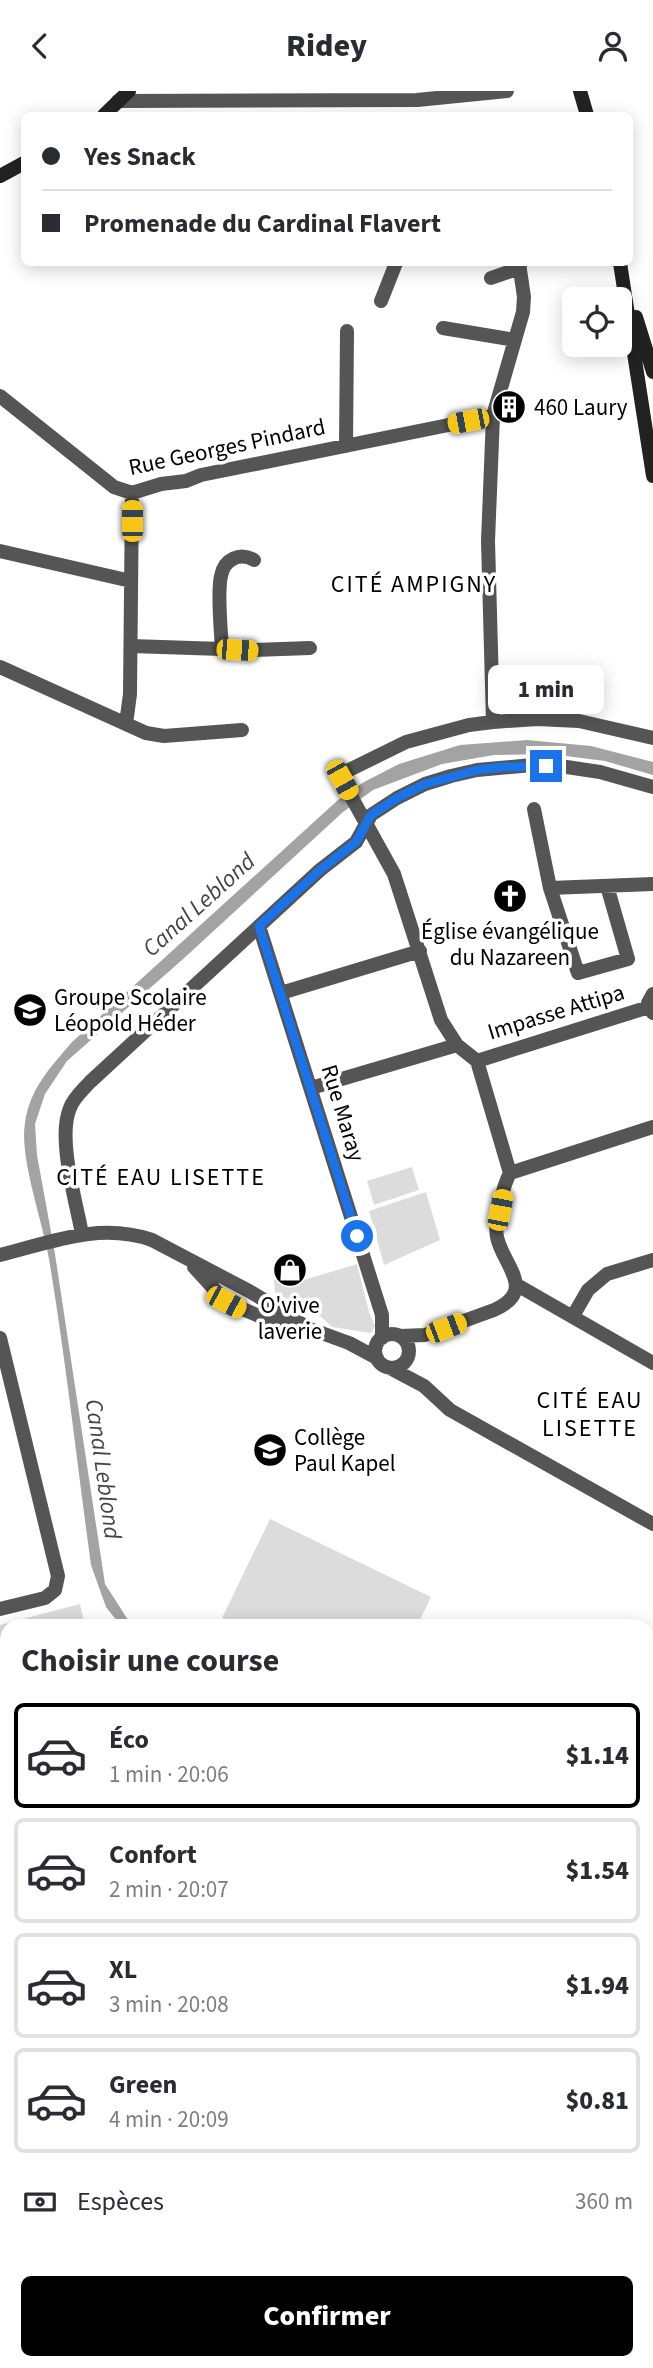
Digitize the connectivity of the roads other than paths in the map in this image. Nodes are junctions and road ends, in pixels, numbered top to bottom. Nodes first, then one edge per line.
1 (129, 91) edge
2 (507, 91) edge
3 (580, 91) edge
4 (417, 100) junction
5 (118, 101) junction
6 (107, 112) edge
7 (423, 112) edge
8 (586, 112) edge
9 (21, 165) edge
10 (0, 176) edge
11 (395, 266) edge
12 (518, 266) edge
13 (520, 266) edge
14 (622, 269) edge
15 (491, 278) dead end
16 (381, 301) dead end
17 (443, 328) dead end
18 (347, 331) dead end
19 (515, 340) junction
20 (653, 372) edge
21 (0, 396) edge
22 (493, 416) junction
23 (346, 446) junction
24 (653, 476) edge
25 (132, 493) junction
26 (0, 551) edge
27 (254, 560) dead end
28 (131, 581) junction
29 (131, 646) junction
30 (310, 648) dead end
31 (222, 649) junction
32 (0, 667) edge
33 (493, 722) junction
34 (126, 724) junction
35 (242, 730) dead end
36 (653, 738) edge
37 (653, 787) edge
38 (534, 809) dead end
39 (364, 820) junction
40 (653, 884) edge
41 (607, 886) junction
42 (550, 888) junction
43 (259, 926) junction
44 (420, 951) junction
45 (281, 993) junction
46 (652, 1005) edge
47 (457, 1045) junction
48 (477, 1061) junction
49 (311, 1089) junction
50 (653, 1127) edge
51 (510, 1173) junction
52 (75, 1236) junction
53 (0, 1255) edge
54 (186, 1258) junction
55 (653, 1260) edge
56 (517, 1285) junction
57 (573, 1316) junction
58 (305, 1327) junction
59 (425, 1335) junction
60 (389, 1337) junction
61 (0, 1338) edge
62 (349, 1343) junction
63 (409, 1352) junction
64 (377, 1358) junction
65 (653, 1363) edge
66 (392, 1369) junction
67 (424, 1386) junction
68 (653, 1524) edge
69 (0, 1609) edge

1 - 5 main road
2 - 4 street
3 - 8 main road
4 - 5 street
4 - 7 street
5 - 6 main road
9 - 10 main road
11 - 16 street
12 - 15 street
13 - 19 street
14 - 20 main road
14 - 24 main road
17 - 19 street
18 - 23 street
19 - 22 street
21 - 25 street, Rue Georges Pindard
22 - 23 street, Rue Georges Pindard
22 - 33 street
23 - 25 street, Rue Georges Pindard
25 - 28 street
26 - 28 street
27 - 31 street
28 - 29 street
29 - 31 street
29 - 34 street
30 - 31 street
32 - 34 street
33 - 36 street
33 - 39 street
34 - 35 street
37 - 39 street
38 - 42 street
39 - 43 street
39 - 44 street
40 - 41 street
41 - 42 street
41 - 42 street
43 - 45 street, Rue Maray
43 - 52 street
44 - 45 street
44 - 47 street
45 - 49 street, Rue Maray
46 - 48 street, Impasse Attipa
47 - 48 street
47 - 49 street
48 - 51 street
49 - 60 street, Rue Maray
50 - 51 street
51 - 56 street
52 - 53 street
52 - 54 street
54 - 58 street
54 - 58 street
55 - 57 street
56 - 57 street
56 - 59 street
57 - 65 street
58 - 62 street
59 - 60 street
59 - 63 street
60 - 62 street
60 - 63 street
60 - 64 street
61 - 69 street
62 - 64 street
63 - 66 street
63 - 67 street
64 - 66 street
66 - 67 street
67 - 68 street

